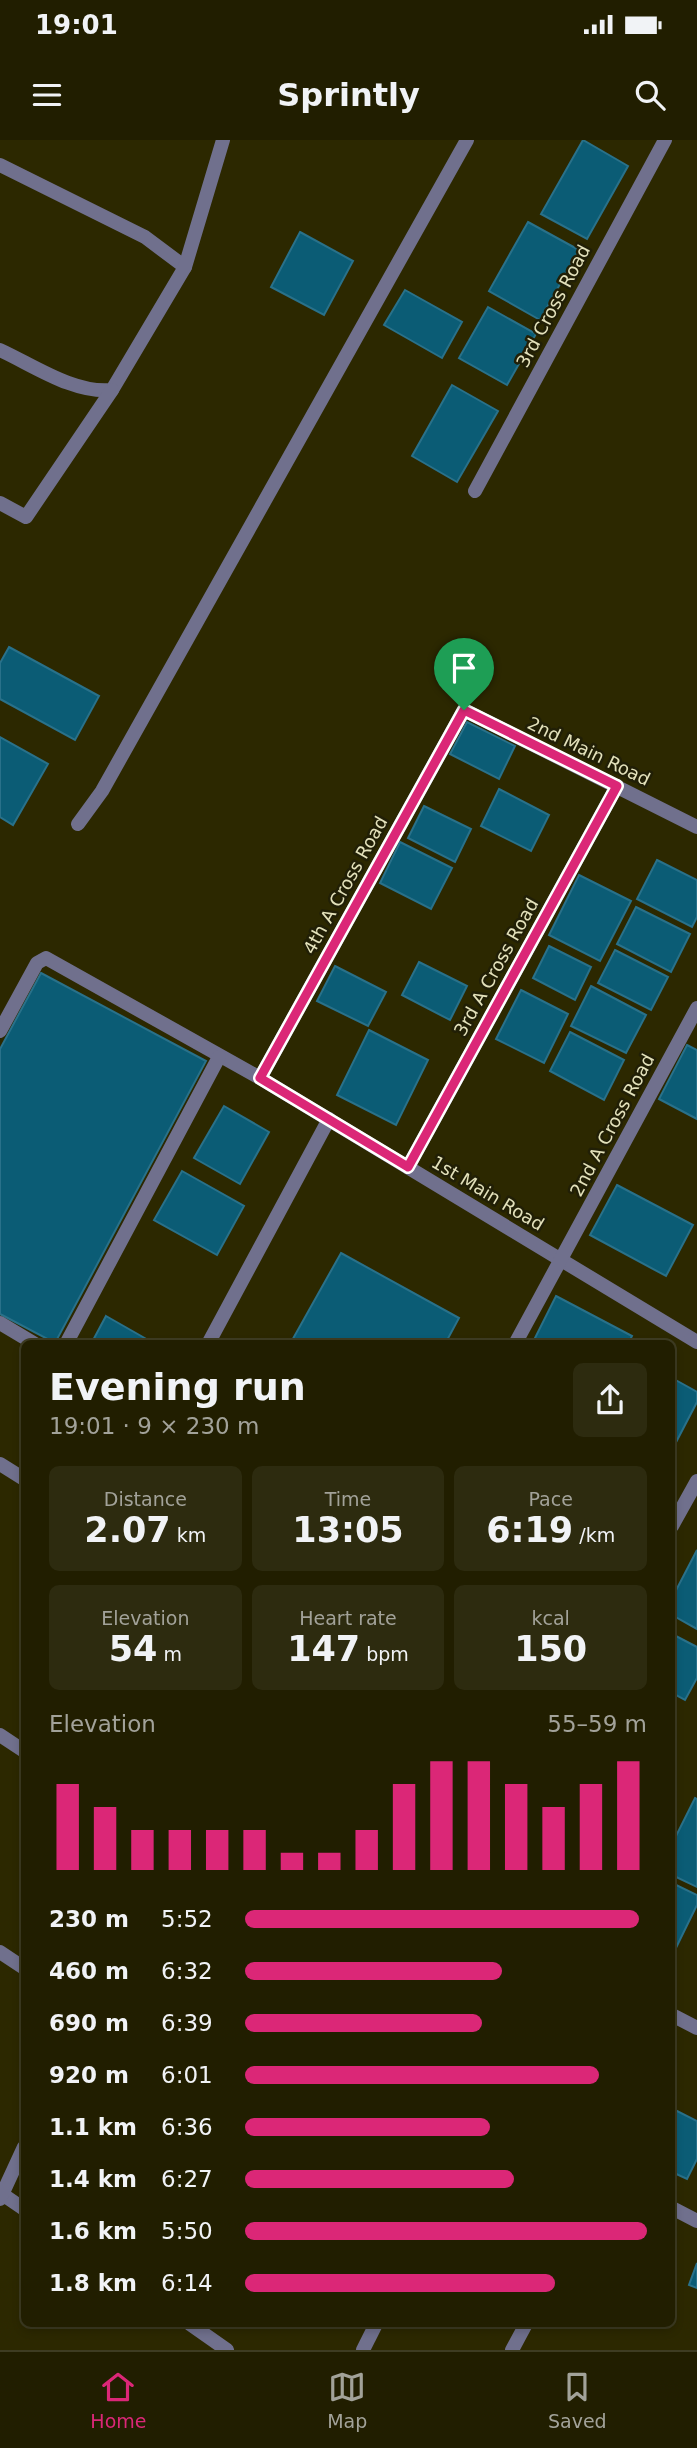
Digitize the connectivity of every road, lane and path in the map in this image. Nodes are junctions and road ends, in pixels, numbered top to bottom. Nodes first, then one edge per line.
1 (223, 140) edge
2 (467, 140) edge
3 (665, 140) edge
4 (0, 165) edge
5 (184, 267) junction
6 (0, 350) edge
7 (112, 390) junction
8 (475, 491) dead end
9 (0, 503) edge
10 (464, 710) joint
11 (617, 786) junction
12 (78, 824) dead end
13 (697, 827) edge
14 (697, 1008) edge
15 (0, 1031) edge
16 (219, 1057) junction
17 (260, 1078) junction
18 (329, 1119) junction
19 (408, 1167) junction
20 (561, 1260) junction
21 (0, 1323) edge
22 (28, 1340) edge
23 (68, 1340) edge
24 (210, 1340) edge
25 (517, 1340) edge
26 (697, 1342) edge
27 (0, 1465) edge
28 (21, 1477) edge
29 (697, 1481) edge
30 (675, 1521) edge
31 (0, 1735) edge
32 (21, 1749) edge
33 (0, 1952) edge
34 (21, 1966) edge
35 (675, 2017) edge
36 (697, 2028) edge
37 (21, 2153) edge
38 (1, 2196) edge
39 (21, 2207) edge
40 (675, 2210) edge
41 (697, 2221) edge
42 (194, 2327) edge
43 (374, 2327) edge
44 (524, 2327) edge
45 (227, 2350) edge
46 (363, 2350) edge
47 (512, 2350) edge

1 - 5 street
2 - 12 street
3 - 8 street, 3rd Cross Road
4 - 5 street
5 - 7 street
6 - 7 street
7 - 9 street
10 - 11 street, 2nd Main Road
10 - 17 street, 4th A Cross Road
11 - 13 street, 2nd Main Road
11 - 19 street, 3rd A Cross Road
14 - 20 street, 2nd A Cross Road
15 - 16 street, 1st Main Road
16 - 17 street, 1st Main Road
16 - 23 street
17 - 18 street, 1st Main Road
18 - 19 street, 1st Main Road
18 - 24 street
19 - 20 street, 1st Main Road
20 - 25 street, 2nd A Cross Road
20 - 26 street, 1st Main Road
21 - 22 street
27 - 28 street
29 - 30 street
31 - 32 street
33 - 34 street
35 - 36 street
37 - 38 street
38 - 39 street
40 - 41 street
42 - 45 street
43 - 46 street
44 - 47 street

